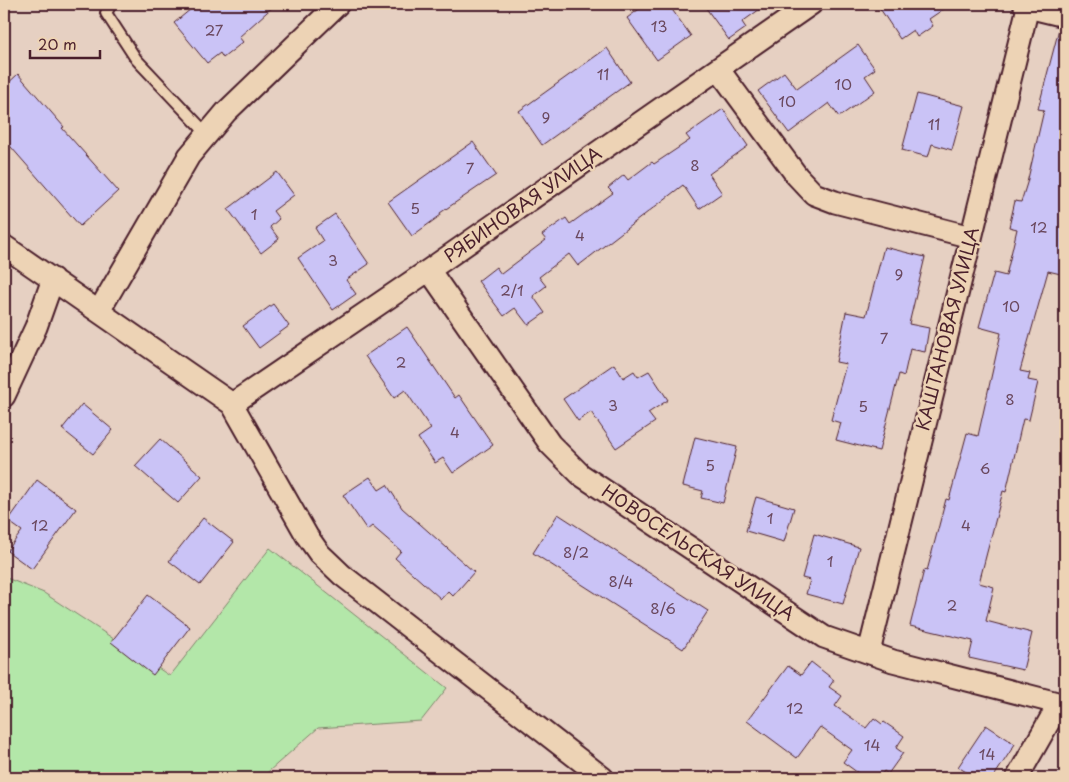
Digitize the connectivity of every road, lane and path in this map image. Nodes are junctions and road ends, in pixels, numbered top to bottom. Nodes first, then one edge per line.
1 (111, 4) edge
2 (338, 4) edge
3 (811, 4) edge
4 (1026, 5) edge
5 (1065, 16) edge
6 (719, 70) junction
7 (207, 134) junction
8 (971, 236) junction
9 (4, 246) edge
10 (429, 270) junction
11 (53, 279) junction
12 (99, 311) junction
13 (4, 396) edge
14 (232, 404) junction
15 (869, 652) junction
16 (1062, 705) edge
17 (603, 778) edge
18 (1017, 778) edge

1 - 7 lane
2 - 7 street
3 - 6 street, РЯБИНОВАЯ УЛИЦА
4 - 5 street
4 - 8 street, КАШТАНОВАЯ УЛИЦА
6 - 8 street
6 - 10 street, РЯБИНОВАЯ УЛИЦА
7 - 12 street
8 - 15 street, КАШТАНОВАЯ УЛИЦА
9 - 11 street
10 - 14 street, РЯБИНОВАЯ УЛИЦА
10 - 15 street, НОВОСЕЛЬСКАЯ УЛИЦА
11 - 12 street
11 - 13 street
12 - 14 street
14 - 17 street
15 - 16 street, НОВОСЕЛЬСКАЯ УЛИЦА
16 - 18 street, НОВОСЕЛЬСКАЯ УЛИЦА

